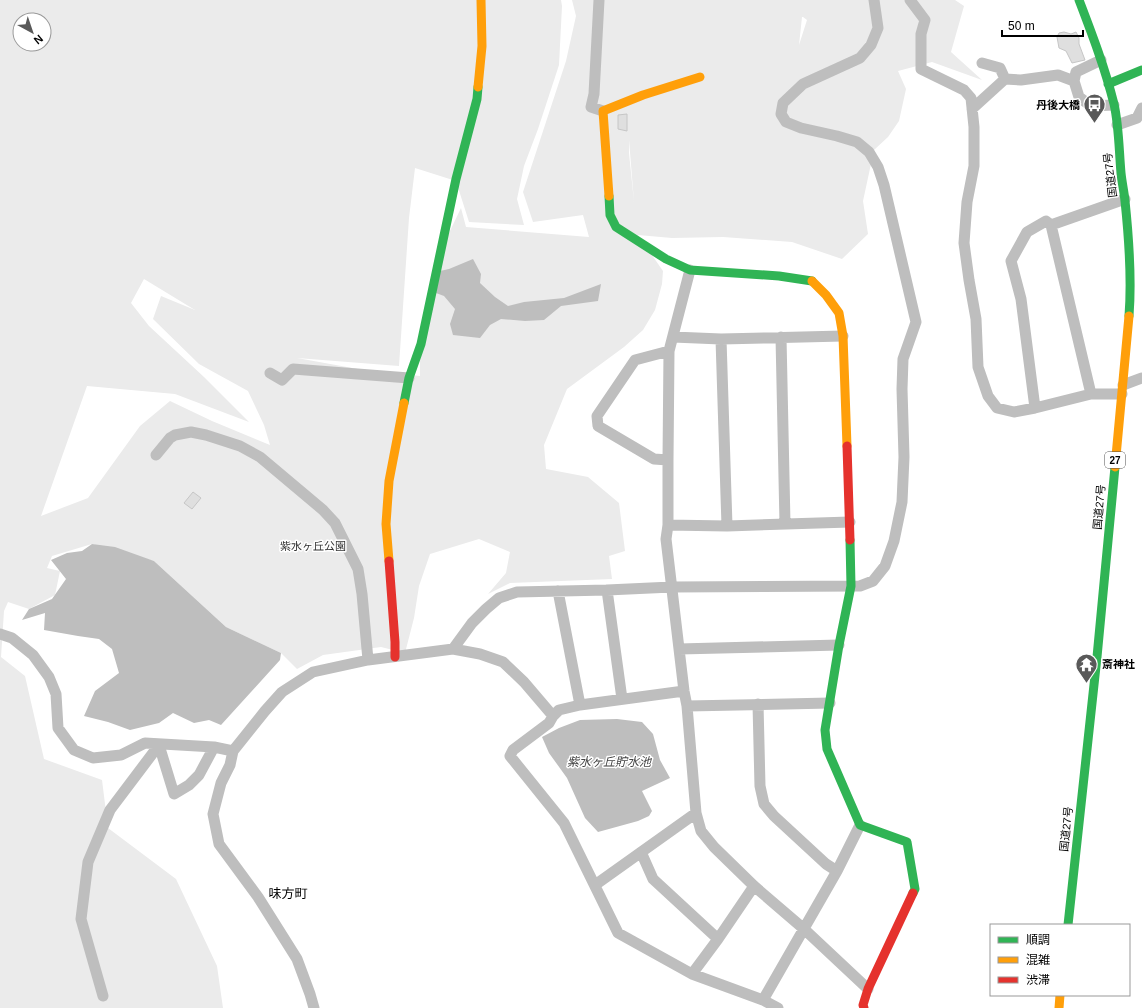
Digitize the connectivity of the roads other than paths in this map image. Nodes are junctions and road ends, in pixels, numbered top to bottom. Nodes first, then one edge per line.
1 (481, 0) edge
2 (599, 0) edge
3 (874, 0) edge
4 (910, 0) edge
5 (1079, 0) edge
6 (1101, 60) junction
7 (982, 63) dead end
8 (1142, 70) edge
9 (700, 77) dead end
10 (1005, 79) junction
11 (1074, 81) junction
12 (1108, 84) junction
13 (1114, 105) junction
14 (1142, 108) edge
15 (972, 109) junction
16 (603, 111) junction
17 (1117, 125) junction
18 (1126, 199) junction
19 (1050, 225) junction
20 (690, 270) junction
21 (843, 336) junction
22 (781, 337) junction
23 (673, 338) junction
24 (721, 339) junction
25 (669, 351) junction
26 (270, 373) dead end
27 (409, 378) junction
28 (1142, 378) edge
29 (1123, 390) junction
30 (1091, 394) junction
31 (1035, 408) junction
32 (156, 455) dead end
33 (668, 460) junction
34 (850, 522) junction
35 (785, 524) junction
36 (668, 525) junction
37 (726, 526) junction
38 (851, 586) junction
39 (672, 587) junction
40 (607, 590) junction
41 (558, 591) junction
42 (0, 634) edge
43 (839, 645) junction
44 (679, 649) junction
45 (453, 650) junction
46 (395, 657) junction
47 (368, 660) junction
48 (684, 691) junction
49 (622, 699) junction
50 (830, 702) junction
51 (758, 704) junction
52 (580, 705) junction
53 (687, 706) junction
54 (553, 716) junction
55 (214, 747) junction
56 (233, 751) junction
57 (696, 813) junction
58 (860, 825) junction
59 (641, 852) junction
60 (837, 871) junction
61 (594, 885) junction
62 (754, 886) junction
63 (1068, 924) edge
64 (804, 929) junction
65 (718, 939) junction
66 (692, 974) junction
67 (868, 989) junction
68 (103, 996) dead end
69 (1060, 996) edge
70 (763, 1000) junction
71 (314, 1008) edge
72 (778, 1008) edge
73 (864, 1008) edge
74 (1059, 1008) edge

1 - 27 main road
2 - 16 street
3 - 38 street
4 - 15 street
5 - 6 main road, 国道27号 / 27
6 - 11 street
6 - 12 main road, 国道27号 / 27
7 - 10 street
8 - 12 main road
9 - 16 main road
10 - 11 street
10 - 15 street
11 - 13 street
12 - 13 main road, 国道27号 / 27
13 - 17 main road, 国道27号 / 27
14 - 17 street
15 - 31 street
16 - 20 main road
17 - 18 main road, 国道27号 / 27
18 - 19 street
18 - 29 main road, 国道27号 / 27
19 - 30 street
19 - 31 street
20 - 21 main road
20 - 23 street
21 - 22 street
21 - 34 main road
22 - 24 street
22 - 35 street
23 - 24 street
23 - 25 street
24 - 37 street
25 - 33 street
25 - 33 street
26 - 27 street
27 - 46 main road
28 - 29 street
29 - 30 street
29 - 63 main road, 国道27号 / 27
30 - 31 street
32 - 47 street
33 - 36 street
34 - 35 street
34 - 38 main road
35 - 37 street
36 - 37 street
36 - 39 street
38 - 39 street
38 - 43 main road
39 - 40 street
39 - 44 street
40 - 41 street
40 - 49 street
41 - 45 street
41 - 52 street
42 - 55 street
43 - 44 street
43 - 50 main road
44 - 48 street
45 - 46 street
45 - 54 street
46 - 47 street
47 - 56 street
48 - 49 street
48 - 53 street
49 - 52 street
50 - 51 street
50 - 58 main road
51 - 53 street
51 - 60 street
52 - 54 street
53 - 57 street
54 - 61 street
55 - 56 street
55 - 68 street
56 - 71 street
57 - 59 street
57 - 62 street
58 - 60 street
58 - 67 main road
59 - 61 street
59 - 65 street
60 - 64 street
61 - 66 street
62 - 64 street
62 - 65 street
64 - 67 street
64 - 70 street
65 - 66 street
66 - 70 street
67 - 73 main road
69 - 74 main road
70 - 72 street

